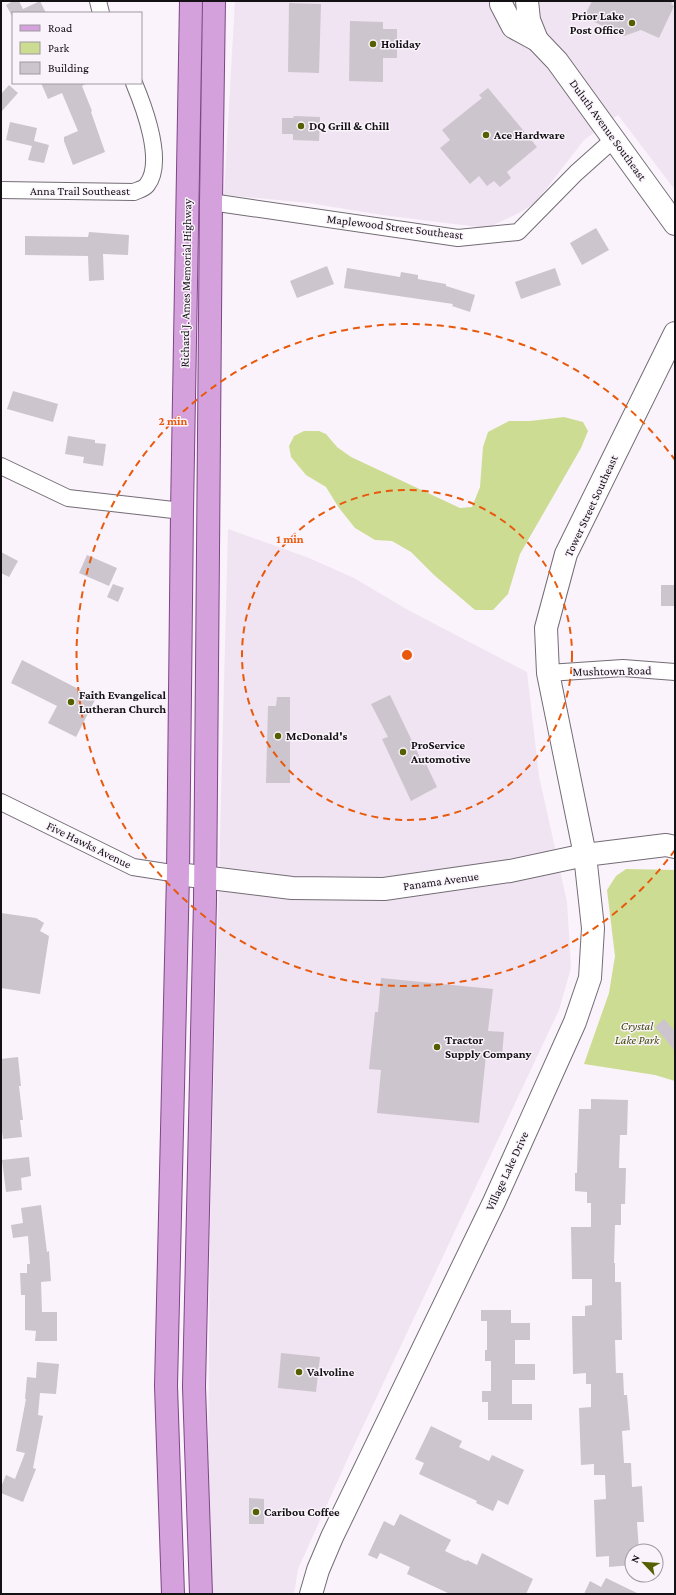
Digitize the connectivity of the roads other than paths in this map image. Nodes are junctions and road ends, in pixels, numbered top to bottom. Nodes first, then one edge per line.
1 (98, 1) edge
2 (191, 1) edge
3 (214, 1) edge
4 (526, 1) edge
5 (498, 2) edge
6 (101, 12) edge
7 (536, 40) junction
8 (134, 84) edge
9 (614, 139) junction
10 (1, 190) edge
11 (211, 202) junction
12 (675, 224) edge
13 (675, 333) edge
14 (1, 466) edge
15 (182, 511) junction
16 (675, 672) edge
17 (548, 673) junction
18 (1, 802) edge
19 (675, 846) edge
20 (585, 855) junction
21 (178, 874) junction
22 (206, 878) junction
23 (173, 1594) edge
24 (201, 1594) edge
25 (311, 1594) edge

1 - 6 street
2 - 15 main road, Richard J. Ames Memorial Highway
3 - 11 main road, Richard J. Ames Memorial Highway
4 - 5 street
4 - 7 street, Duluth Avenue Southeast
5 - 7 street, Duluth Avenue Southeast
7 - 9 street, Duluth Avenue Southeast
8 - 10 street, Anna Trail Southeast
9 - 11 street, Maplewood Street Southeast
9 - 12 street, Duluth Avenue Southeast
11 - 22 main road, Richard J. Ames Memorial Highway
13 - 17 street, Tower Street Southeast
14 - 15 street
15 - 21 main road, Richard J. Ames Memorial Highway
16 - 17 street, Mushtown Road
17 - 20 street, Tower Street Southeast
18 - 21 street, Five Hawks Avenue
19 - 20 street, Panama Avenue
20 - 22 street, Panama Avenue
20 - 25 street, Village Lake Drive
21 - 22 street, Five Hawks Avenue
21 - 23 main road, Richard J. Ames Memorial Highway
22 - 24 main road, Richard J. Ames Memorial Highway

